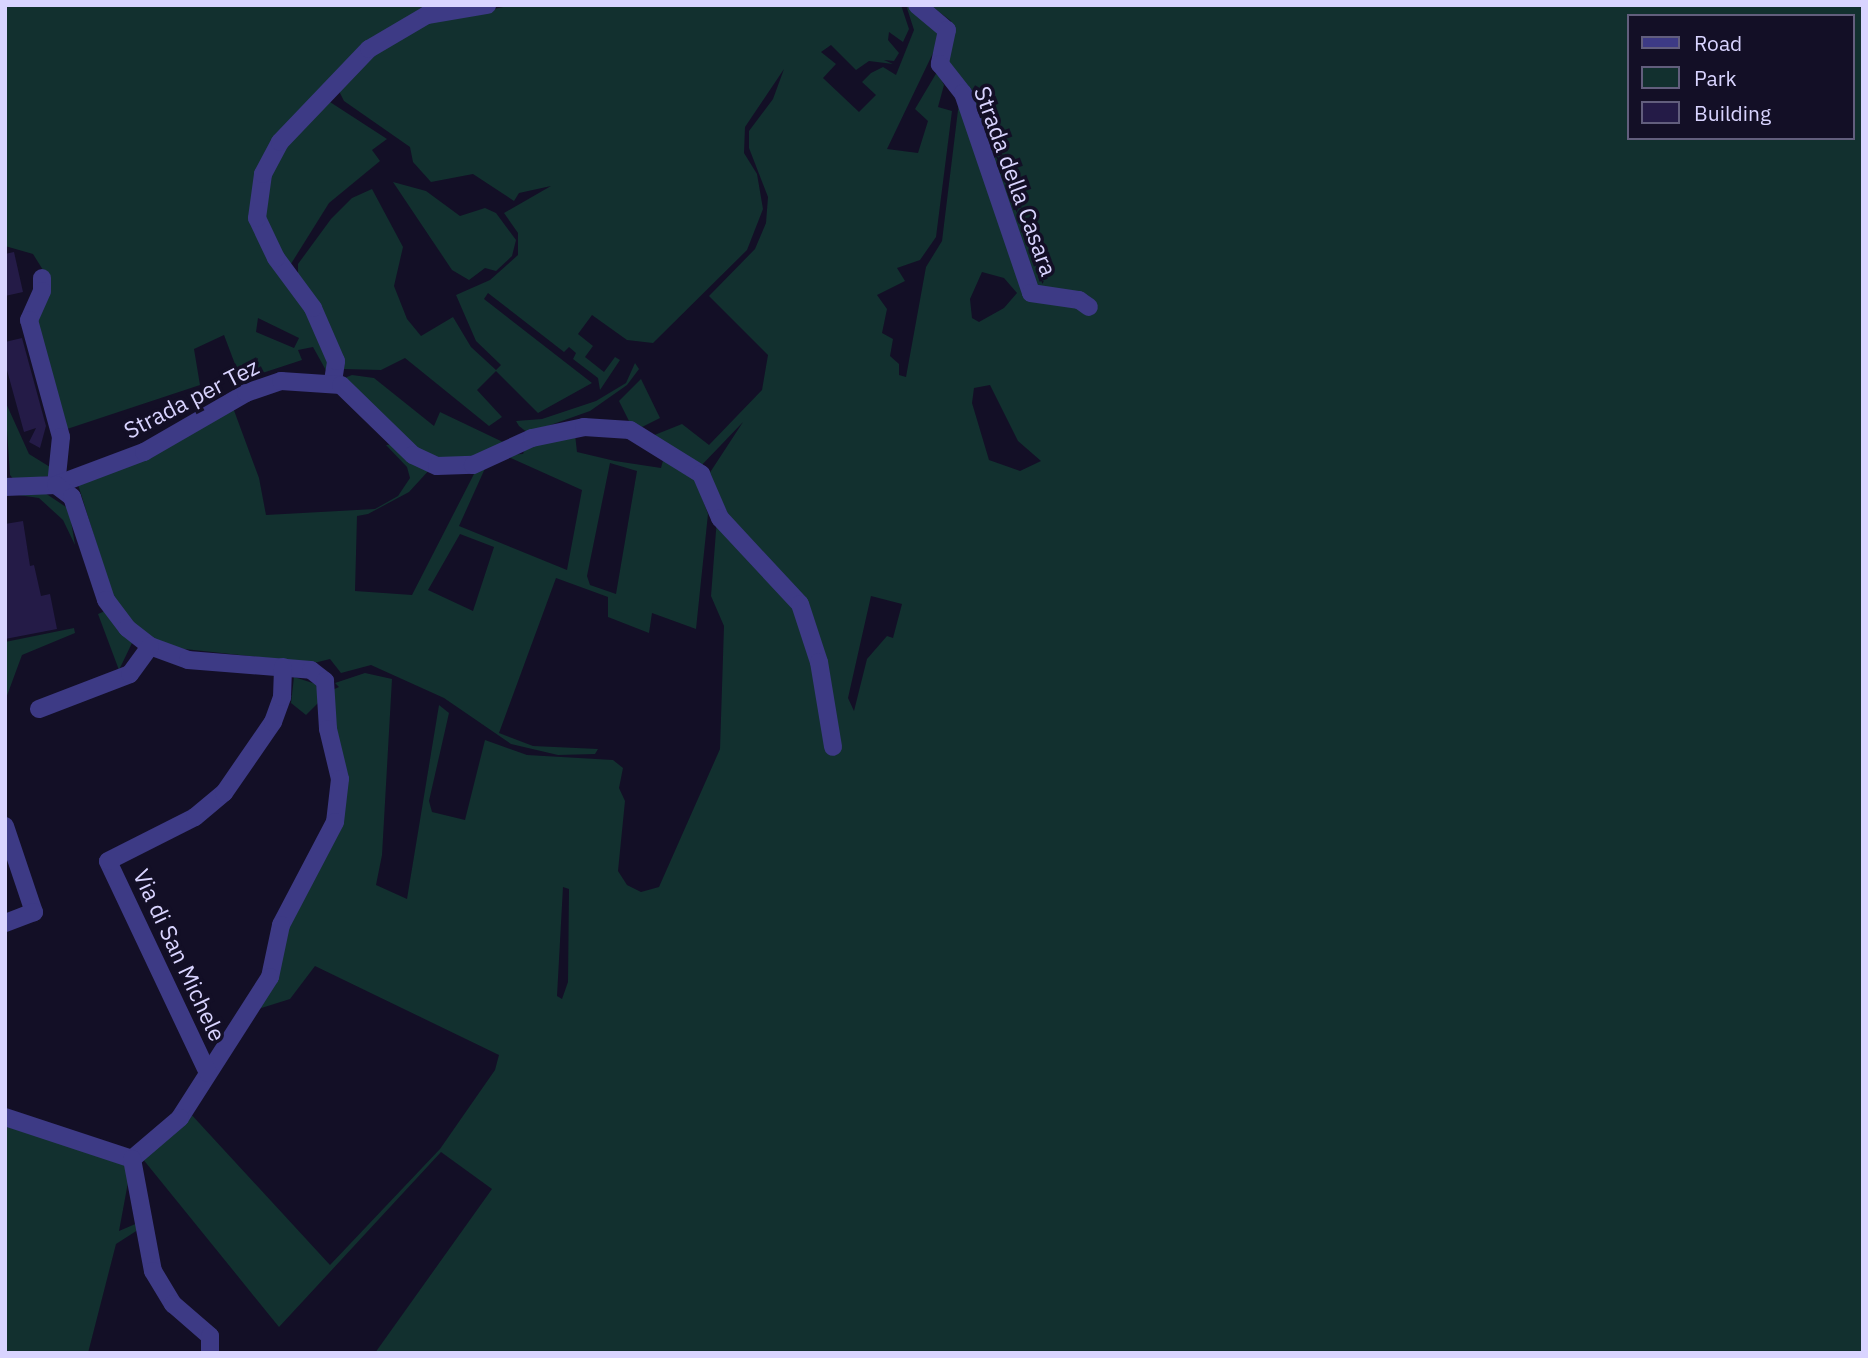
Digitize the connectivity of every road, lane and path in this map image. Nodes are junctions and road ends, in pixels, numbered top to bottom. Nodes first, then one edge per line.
1 (487, 5) edge
2 (917, 5) edge
3 (42, 278) dead end
4 (1089, 307) dead end
5 (333, 381) junction
6 (56, 485) junction
7 (5, 487) edge
8 (150, 646) junction
9 (283, 667) junction
10 (39, 709) dead end
11 (833, 747) dead end
12 (5, 826) edge
13 (5, 923) edge
14 (208, 1073) junction
15 (5, 1118) edge
16 (132, 1159) junction
17 (210, 1353) edge

1 - 5 street
2 - 4 street, Strada della Casara
3 - 6 street
5 - 6 street, Strada per Tez
5 - 11 street
6 - 7 street, Strada per Tez
6 - 8 street
8 - 9 street
8 - 10 street
9 - 14 street, Via di San Michele
9 - 14 street, Via di San Michele
12 - 13 street
14 - 16 street
15 - 16 street
16 - 17 street

